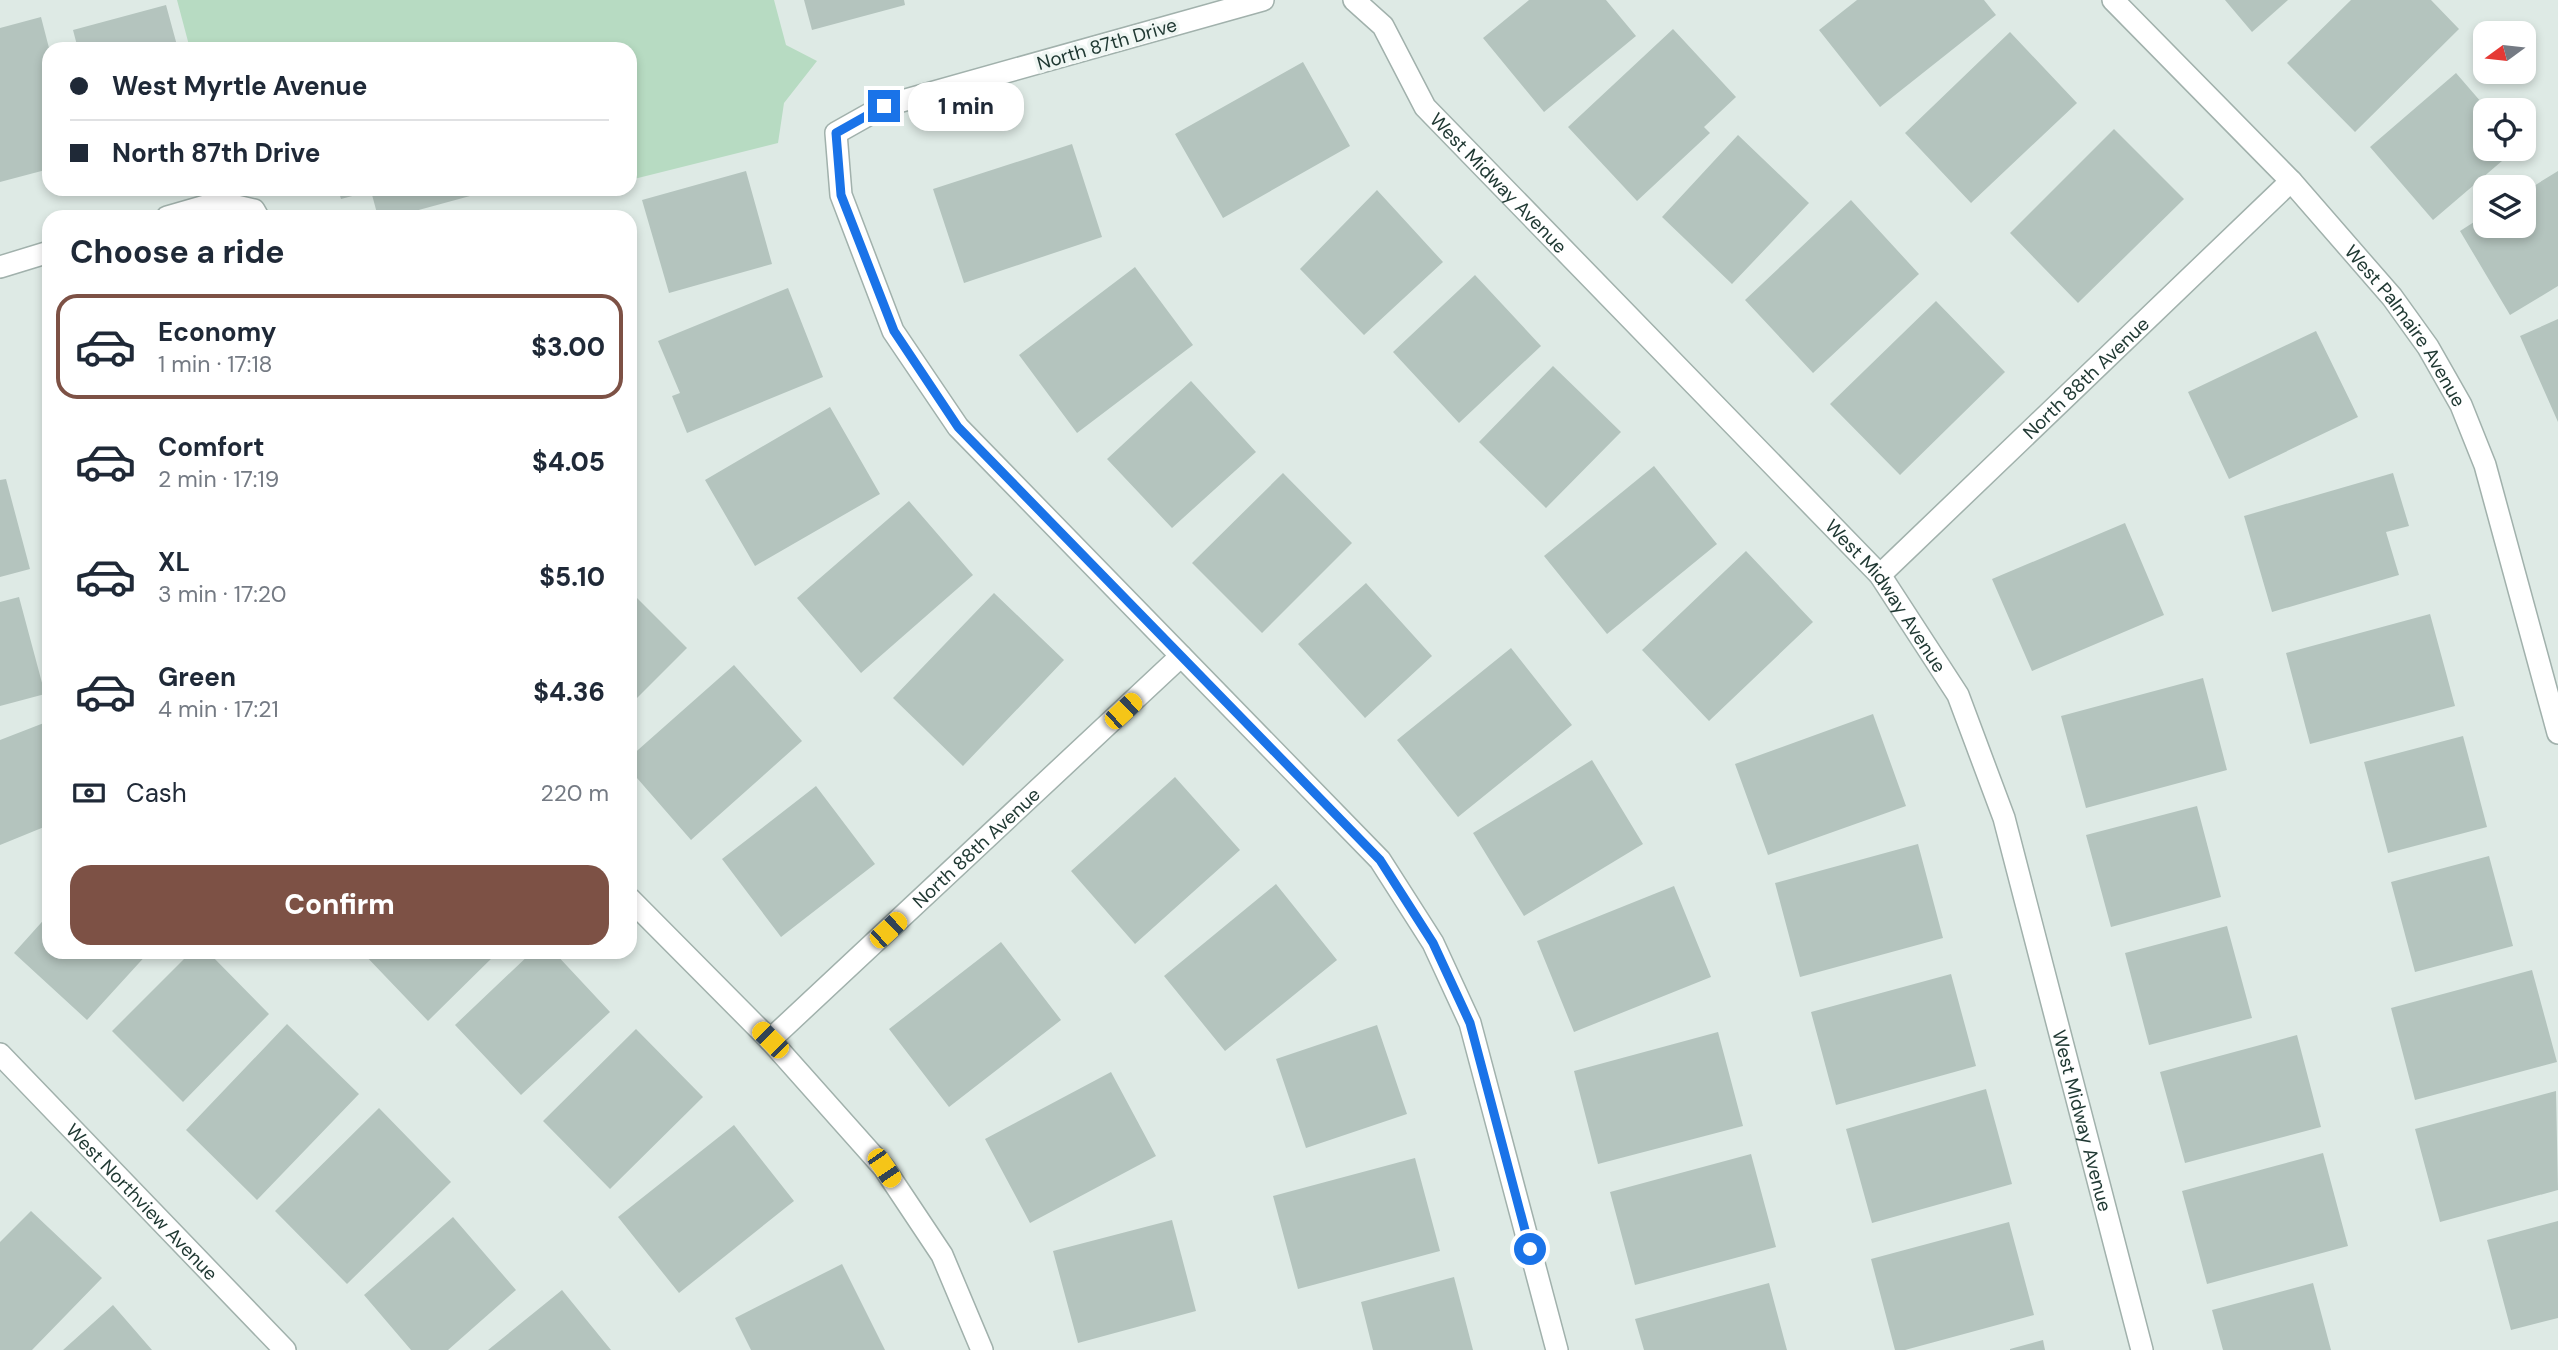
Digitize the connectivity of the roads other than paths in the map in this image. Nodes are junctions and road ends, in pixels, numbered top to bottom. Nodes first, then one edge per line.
1 (1262, 0) edge
2 (1354, 0) edge
3 (2112, 0) edge
4 (2291, 181) junction
5 (191, 210) edge
6 (244, 210) edge
7 (42, 254) edge
8 (0, 267) edge
9 (1880, 575) junction
10 (1181, 656) junction
11 (2558, 733) edge
12 (637, 906) edge
13 (770, 1040) junction
14 (0, 1054) edge
15 (285, 1350) edge
16 (982, 1350) edge
17 (1557, 1350) edge
18 (2142, 1350) edge

1 - 10 street, North 87th Drive
2 - 9 street, West Midway Avenue
3 - 4 street, West Palmaire Avenue
4 - 9 street, North 88th Avenue
4 - 11 street, West Palmaire Avenue
5 - 6 street
7 - 8 street
9 - 18 street, West Midway Avenue
10 - 13 street, North 88th Avenue
10 - 17 street
12 - 13 street
13 - 16 street
14 - 15 street, West Northview Avenue

